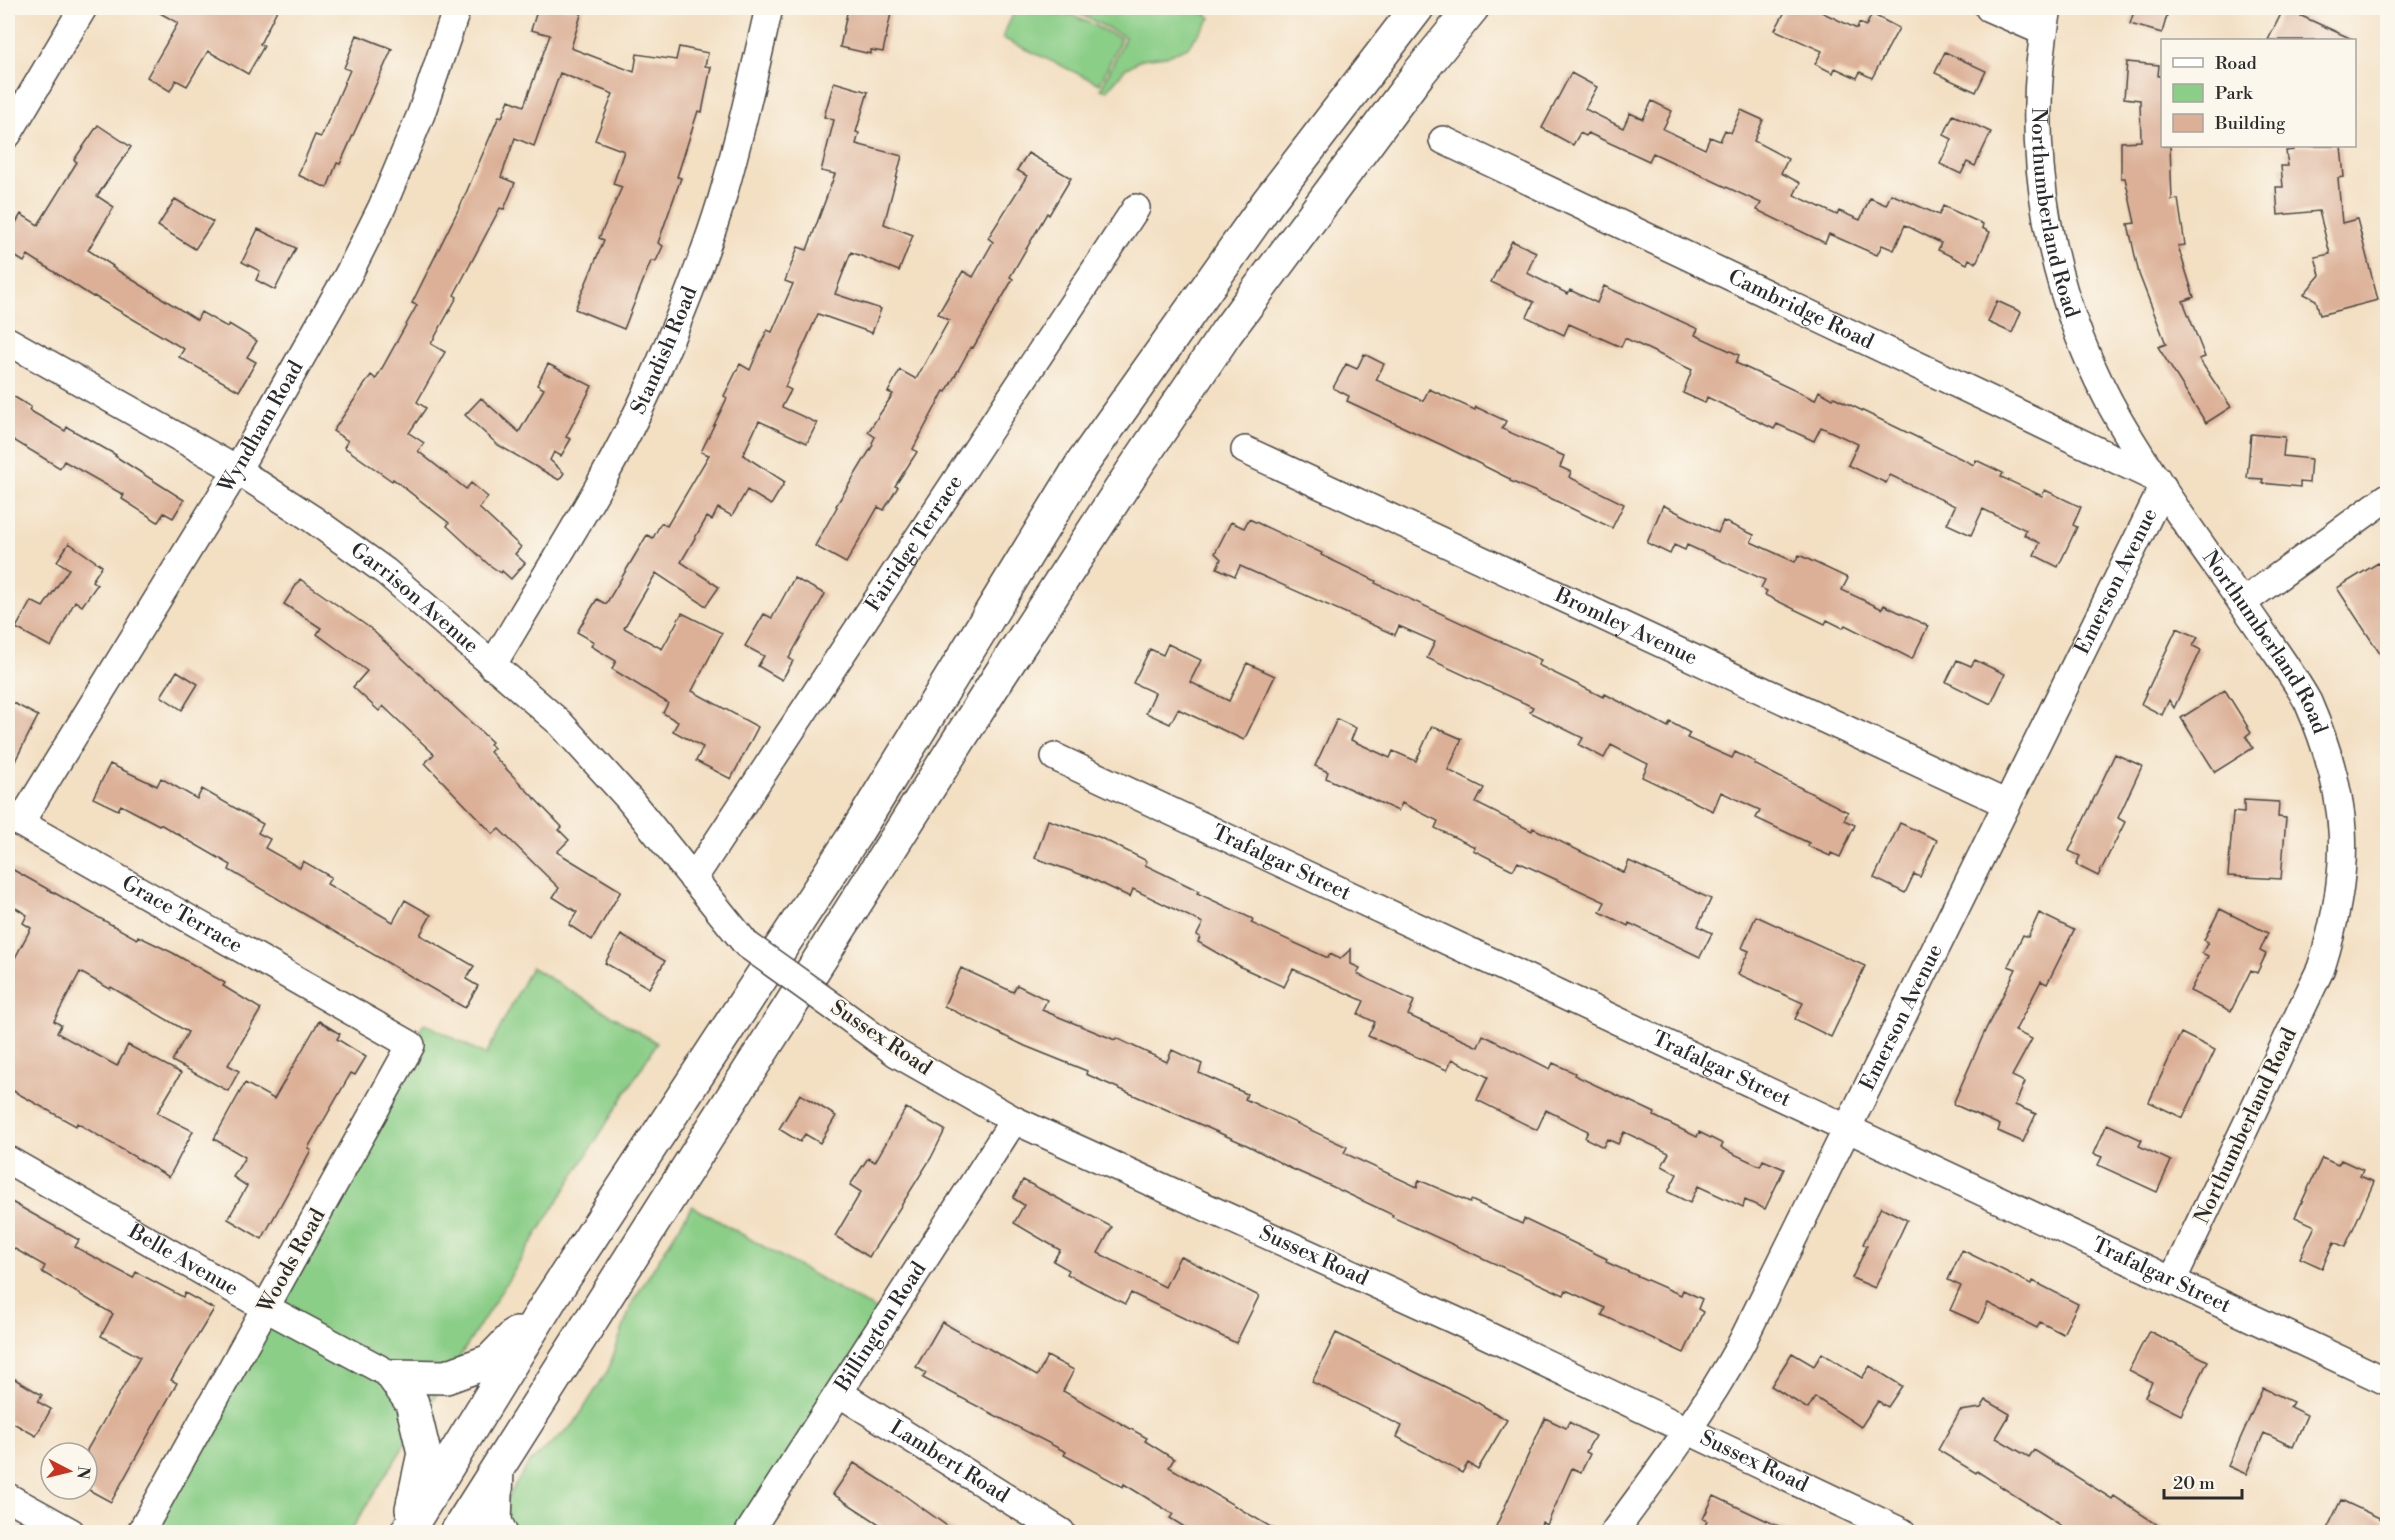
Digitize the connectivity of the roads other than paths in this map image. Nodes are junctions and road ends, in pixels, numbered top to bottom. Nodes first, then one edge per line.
1 (82, 8) edge
2 (458, 8) edge
3 (769, 8) edge
4 (1417, 8) edge
5 (1472, 8) edge
6 (1989, 8) edge
7 (2046, 20) edge
8 (8, 134) edge
9 (1443, 140) dead end
10 (1136, 208) dead end
11 (8, 341) edge
12 (1245, 450) dead end
13 (237, 470) junction
14 (2160, 483) junction
15 (2388, 497) edge
16 (2242, 603) junction
17 (492, 666) junction
18 (1055, 757) dead end
19 (2007, 804) junction
20 (14, 820) edge
21 (693, 879) junction
22 (746, 944) joint
23 (355, 1013) joint
24 (1014, 1120) junction
25 (1847, 1129) junction
26 (8, 1160) edge
27 (2172, 1281) junction
28 (551, 1298) junction
29 (266, 1308) junction
30 (393, 1376) junction
31 (2388, 1382) edge
32 (838, 1393) junction
33 (1688, 1431) junction
34 (497, 1467) junction
35 (8, 1497) edge
36 (407, 1532) edge
37 (71, 1533) edge
38 (141, 1533) edge
39 (457, 1533) edge
40 (500, 1533) edge
41 (749, 1533) edge
42 (1061, 1533) edge
43 (1614, 1533) edge
44 (1902, 1533) edge

1 - 8 street
2 - 13 street, Wyndham Road
3 - 17 street, Standish Road
4 - 28 highway
5 - 34 highway
6 - 7 street
7 - 14 street, Northumberland Road
9 - 14 street, Cambridge Road
10 - 21 street, Fairidge Terrace
11 - 13 street, Garrison Avenue
12 - 19 street, Bromley Avenue
13 - 17 street, Garrison Avenue
13 - 20 street, Wyndham Road
14 - 16 street, Northumberland Road
14 - 19 street, Emerson Avenue
15 - 16 street
16 - 27 street, Northumberland Road
17 - 21 street, Garrison Avenue
18 - 25 street, Trafalgar Street
19 - 25 street, Emerson Avenue
20 - 23 street, Grace Terrace
21 - 22 street, Garrison Avenue
22 - 24 street, Sussex Road, bridge
23 - 29 street, Woods Road
24 - 32 street, Billington Road
24 - 33 street, Sussex Road
25 - 27 street, Trafalgar Street
25 - 33 street, Emerson Avenue
26 - 29 street, Belle Avenue
27 - 31 street, Trafalgar Street
28 - 30 highway
28 - 36 highway
29 - 30 street, Belle Avenue
29 - 38 street, Woods Road
30 - 36 highway
32 - 41 street, Billington Road
32 - 42 street, Lambert Road
33 - 43 street, Emerson Avenue
33 - 44 street, Sussex Road
34 - 39 highway
34 - 40 highway
35 - 37 street

